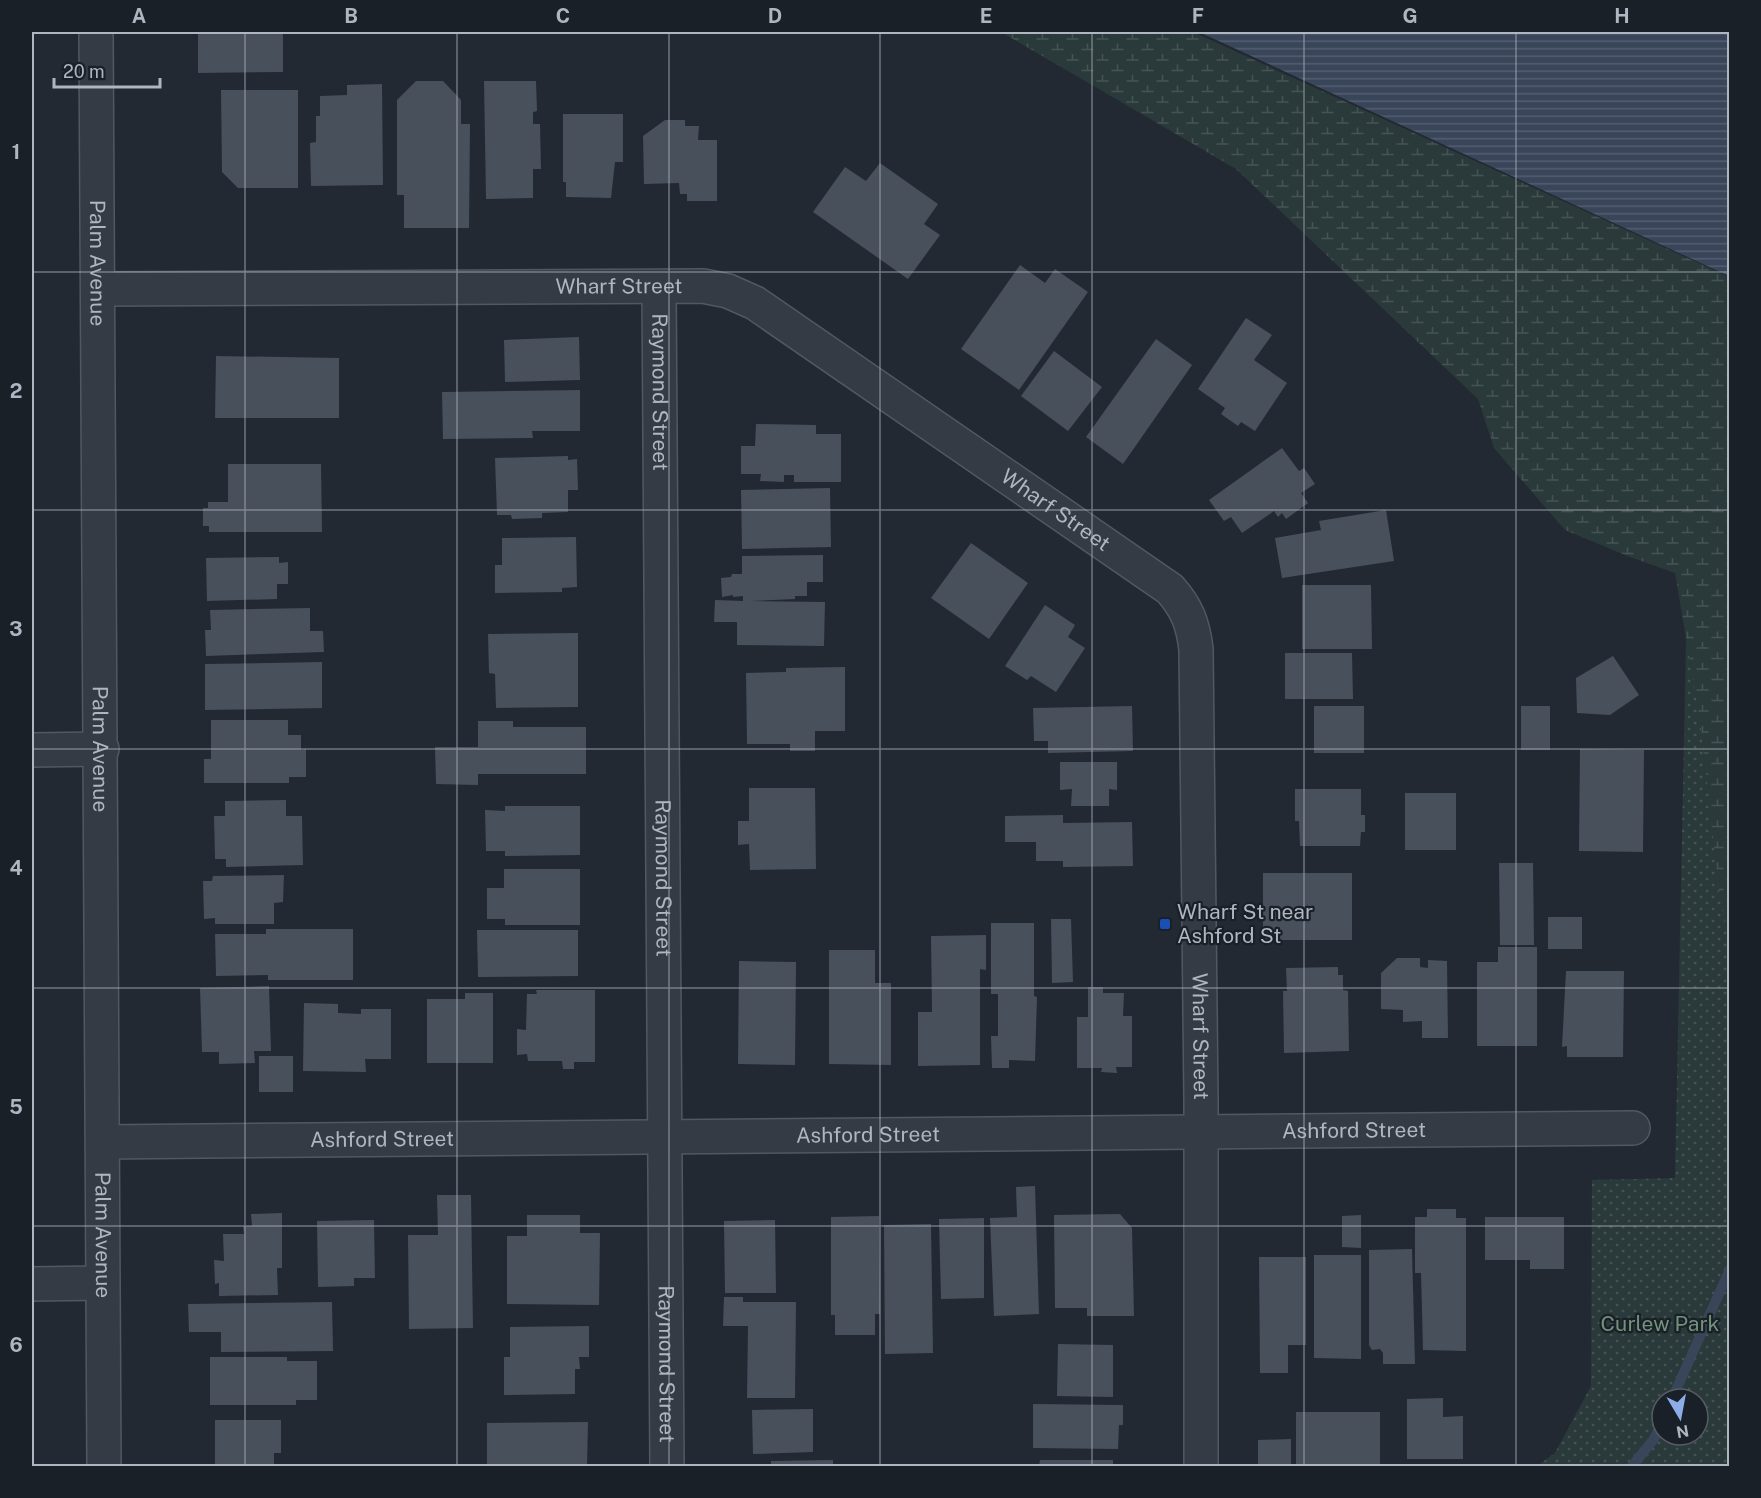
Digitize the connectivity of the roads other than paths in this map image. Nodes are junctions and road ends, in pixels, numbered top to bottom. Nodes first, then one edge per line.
1 (96, 32) edge
2 (659, 288) junction
3 (99, 289) junction
4 (102, 749) junction
5 (32, 750) edge
6 (1633, 1128) dead end
7 (1201, 1132) junction
8 (665, 1137) junction
9 (103, 1142) junction
10 (102, 1283) junction
11 (32, 1284) edge
12 (104, 1467) edge
13 (667, 1467) edge
14 (1201, 1467) edge

1 - 3 street, Palm Avenue
2 - 3 street, Wharf Street
2 - 7 street, Wharf Street
2 - 8 street, Raymond Street
3 - 4 street, Palm Avenue
4 - 5 street
4 - 9 street, Palm Avenue
6 - 7 street, Ashford Street
7 - 8 street, Ashford Street
7 - 14 street, Wharf Street
8 - 9 street, Ashford Street
8 - 13 street, Raymond Street
9 - 10 street, Palm Avenue
10 - 11 street
10 - 12 street, Palm Avenue

